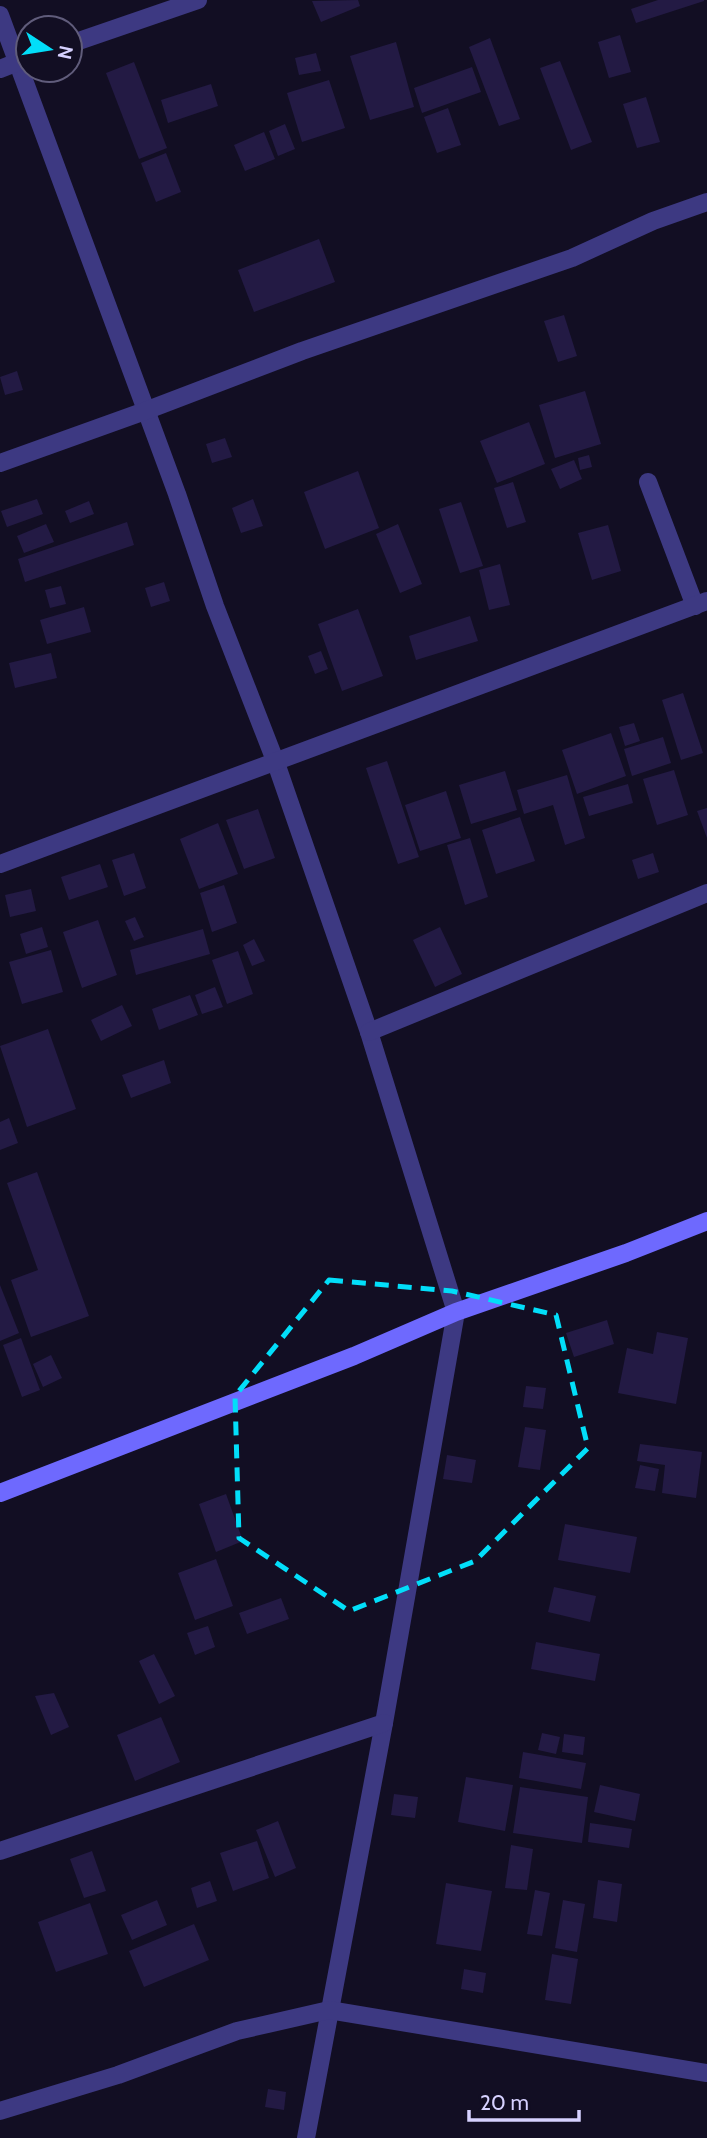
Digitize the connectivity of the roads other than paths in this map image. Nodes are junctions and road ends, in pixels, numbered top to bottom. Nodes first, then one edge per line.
1 (198, 0) edge
2 (0, 15) edge
3 (84, 39) edge
4 (14, 42) edge
5 (31, 84) edge
6 (707, 202) edge
7 (145, 411) junction
8 (0, 463) edge
9 (648, 482) dead end
10 (701, 604) edge
11 (276, 763) junction
12 (0, 864) edge
13 (707, 893) edge
14 (369, 1032) junction
15 (707, 1221) edge
16 (456, 1312) junction
17 (0, 1493) edge
18 (384, 1723) junction
19 (0, 1851) edge
20 (329, 2010) junction
21 (707, 2073) edge
22 (0, 2111) edge
23 (306, 2138) edge

1 - 3 street
2 - 4 street
5 - 7 street
6 - 7 street
7 - 8 street
7 - 11 street
9 - 10 street
10 - 11 street
11 - 12 street
11 - 14 street
13 - 14 street
14 - 16 street
15 - 16 street
16 - 17 street
16 - 18 street
18 - 19 street
18 - 20 street
20 - 21 street
20 - 22 street
20 - 23 street

